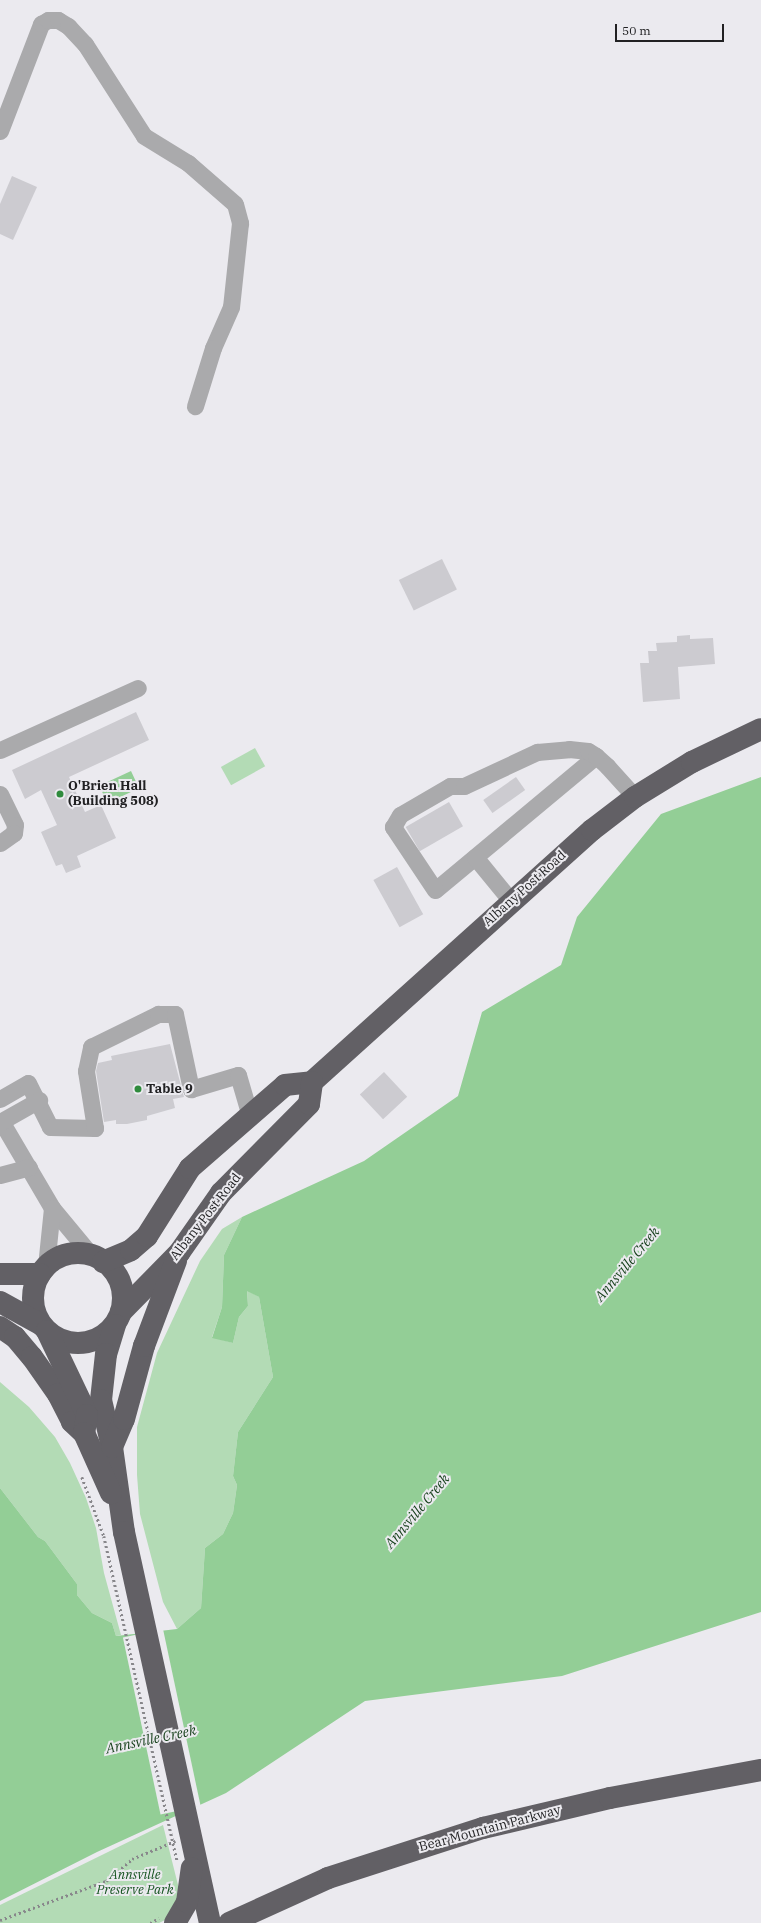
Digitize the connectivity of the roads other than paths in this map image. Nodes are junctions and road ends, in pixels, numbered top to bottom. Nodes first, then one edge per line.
1 (0, 131) edge
2 (195, 406) dead end
3 (138, 688) dead end
4 (761, 729) edge
5 (0, 750) edge
6 (596, 756) junction
7 (0, 794) edge
8 (635, 797) junction
9 (0, 843) edge
10 (475, 857) junction
11 (511, 901) junction
12 (312, 1082) junction
13 (9, 1109) edge
14 (250, 1116) junction
15 (29, 1167) junction
16 (0, 1175) edge
17 (52, 1208) junction
18 (179, 1254) junction
19 (97, 1258) junction
20 (43, 1270) junction
21 (0, 1274) edge
22 (0, 1302) edge
23 (118, 1319) junction
24 (0, 1327) edge
25 (44, 1327) junction
26 (84, 1433) junction
27 (112, 1447) junction
28 (116, 1528) junction
29 (761, 1770) edge
30 (186, 1859) junction
31 (175, 1923) edge
32 (210, 1923) edge
33 (229, 1923) edge

1 - 2 lane
3 - 5 lane
4 - 8 highway, Albany Post Road
6 - 8 lane
6 - 10 lane
6 - 10 lane
7 - 9 lane
8 - 11 highway, Albany Post Road
10 - 11 lane
11 - 12 highway, Albany Post Road
12 - 14 highway
12 - 18 highway, Albany Post Road
13 - 14 lane
13 - 15 lane
14 - 19 highway
15 - 16 lane
15 - 17 lane
17 - 19 lane
17 - 20 lane
18 - 23 highway, Albany Post Road
18 - 27 highway
19 - 20 highway
19 - 23 highway
20 - 21 highway
20 - 25 highway
22 - 25 highway
23 - 25 highway
23 - 27 highway
24 - 26 highway
25 - 26 highway
26 - 28 highway
27 - 28 highway
28 - 30 highway
29 - 33 highway, Bear Mountain Parkway
30 - 31 highway
30 - 32 highway

